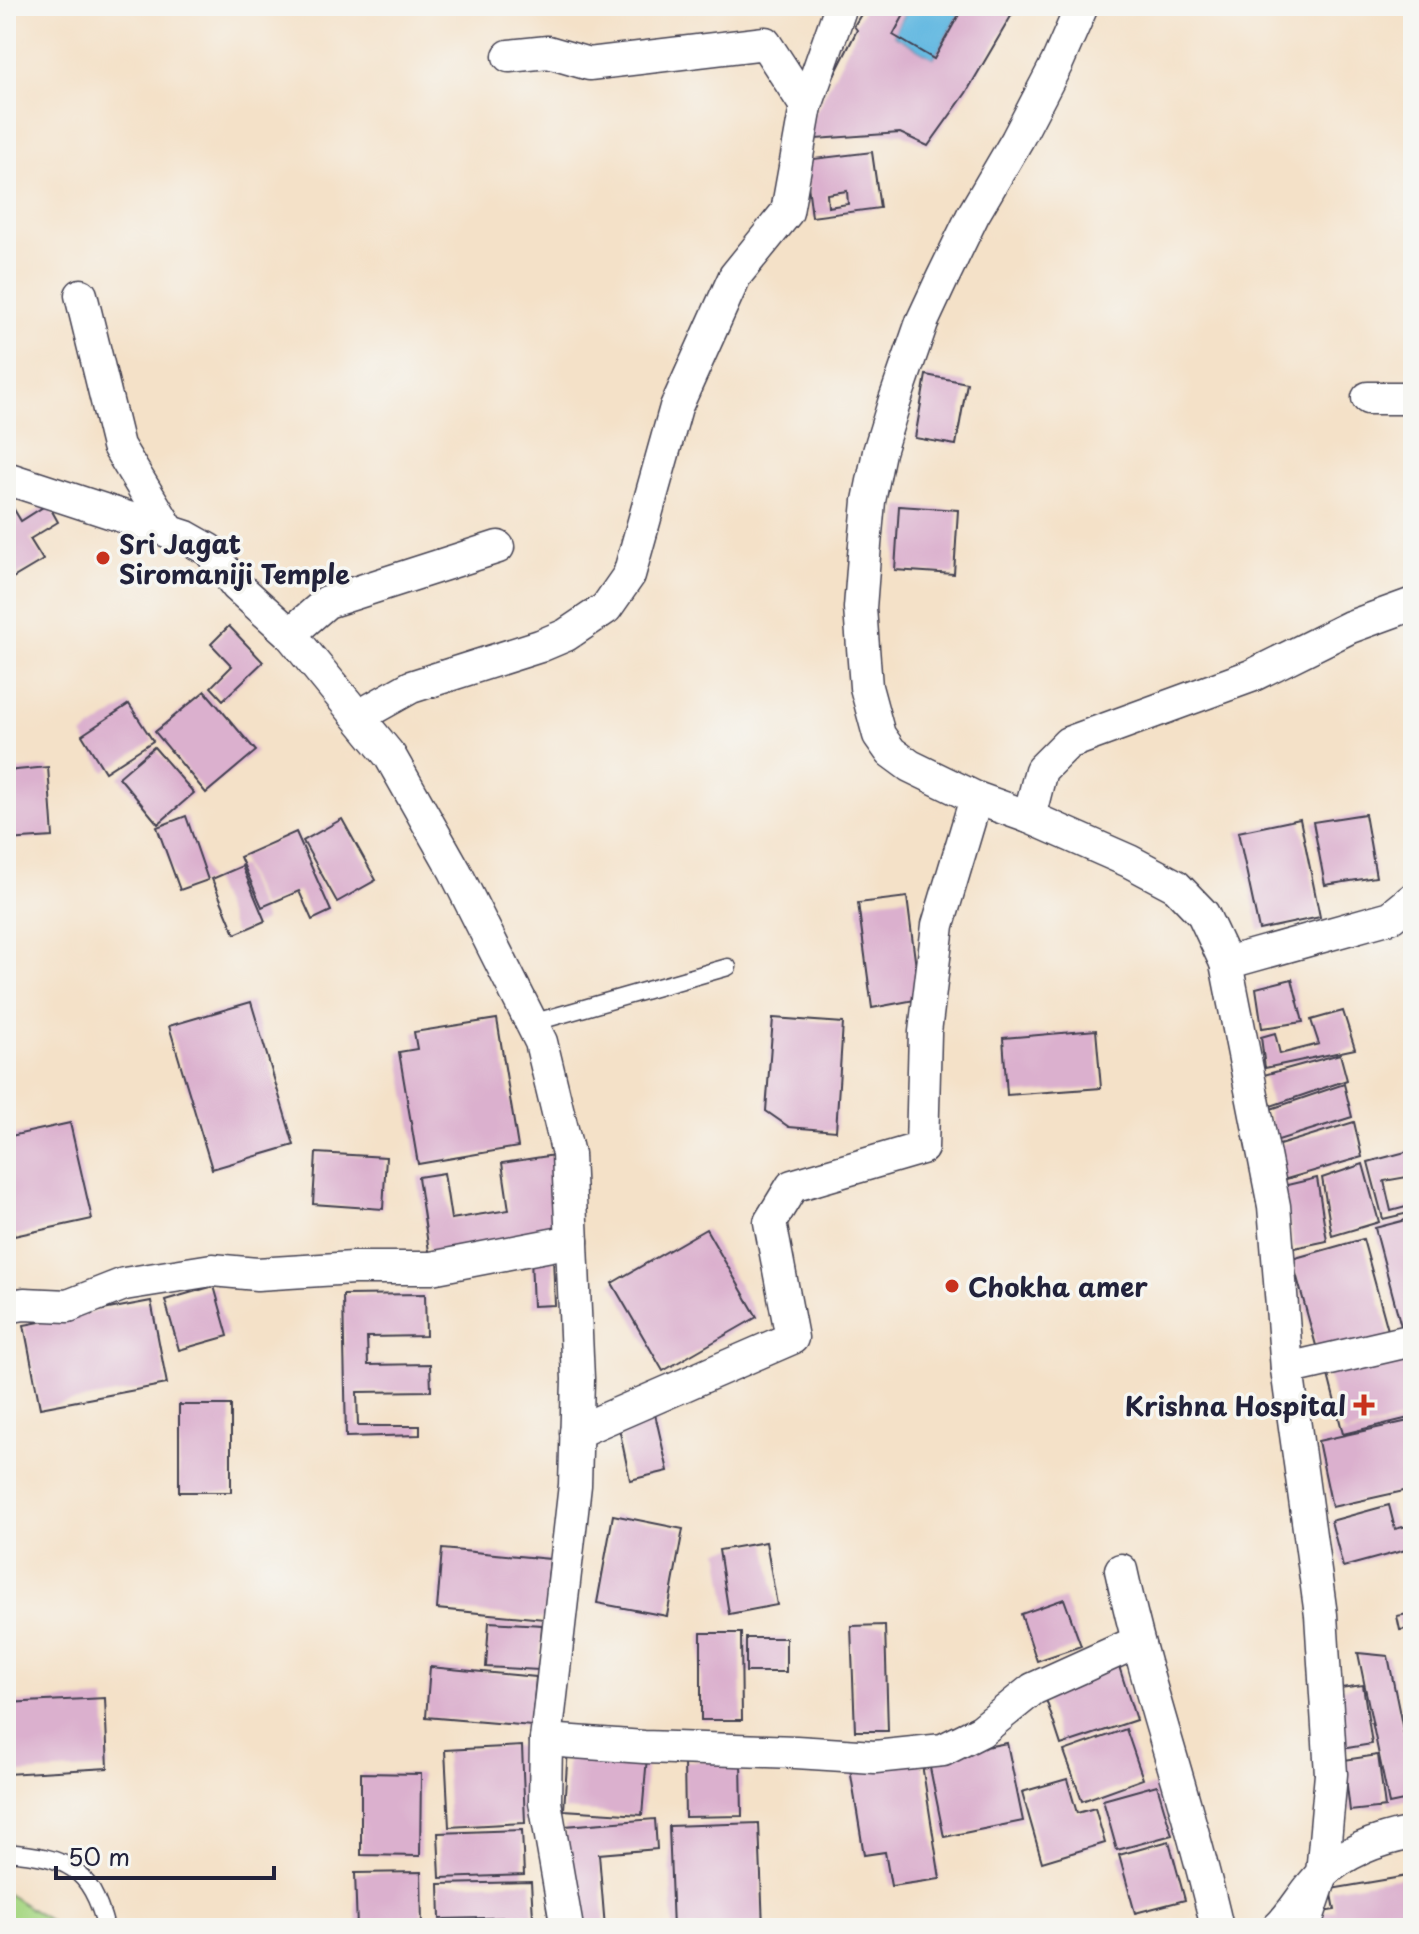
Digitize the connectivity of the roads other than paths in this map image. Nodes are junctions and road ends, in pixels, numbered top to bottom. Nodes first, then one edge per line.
1 (841, 6) edge
2 (1082, 6) edge
3 (509, 56) dead end
4 (806, 106) junction
5 (81, 295) dead end
6 (1368, 398) dead end
7 (1413, 398) edge
8 (6, 478) edge
9 (170, 532) junction
10 (498, 547) dead end
11 (1413, 604) edge
12 (290, 634) junction
13 (360, 718) junction
14 (976, 798) junction
15 (1029, 817) junction
16 (1413, 899) edge
17 (1226, 963) junction
18 (728, 967) dead end
19 (532, 1023) junction
20 (572, 1241) junction
21 (6, 1307) edge
22 (1413, 1340) edge
23 (1287, 1369) junction
24 (576, 1432) junction
25 (1121, 1570) dead end
26 (1137, 1642) junction
27 (546, 1740) junction
28 (1413, 1833) edge
29 (6, 1852) edge
30 (1322, 1874) junction
31 (106, 1928) edge
32 (567, 1928) edge
33 (1217, 1928) edge
34 (1278, 1928) edge
35 (1304, 1928) edge

1 - 4 street
2 - 14 street
3 - 4 street
4 - 13 street
5 - 9 street
6 - 7 street
8 - 9 street
9 - 12 street
10 - 12 street
11 - 15 street
12 - 13 street
13 - 19 street
14 - 15 street
14 - 24 street
15 - 17 street
16 - 17 street
17 - 23 street
18 - 19 lane
19 - 20 street
20 - 21 street
20 - 24 street
22 - 23 street
23 - 30 street
24 - 27 street
25 - 26 street
26 - 27 street
26 - 33 street
27 - 32 street
28 - 30 street
29 - 31 lane
30 - 34 street
30 - 35 street

